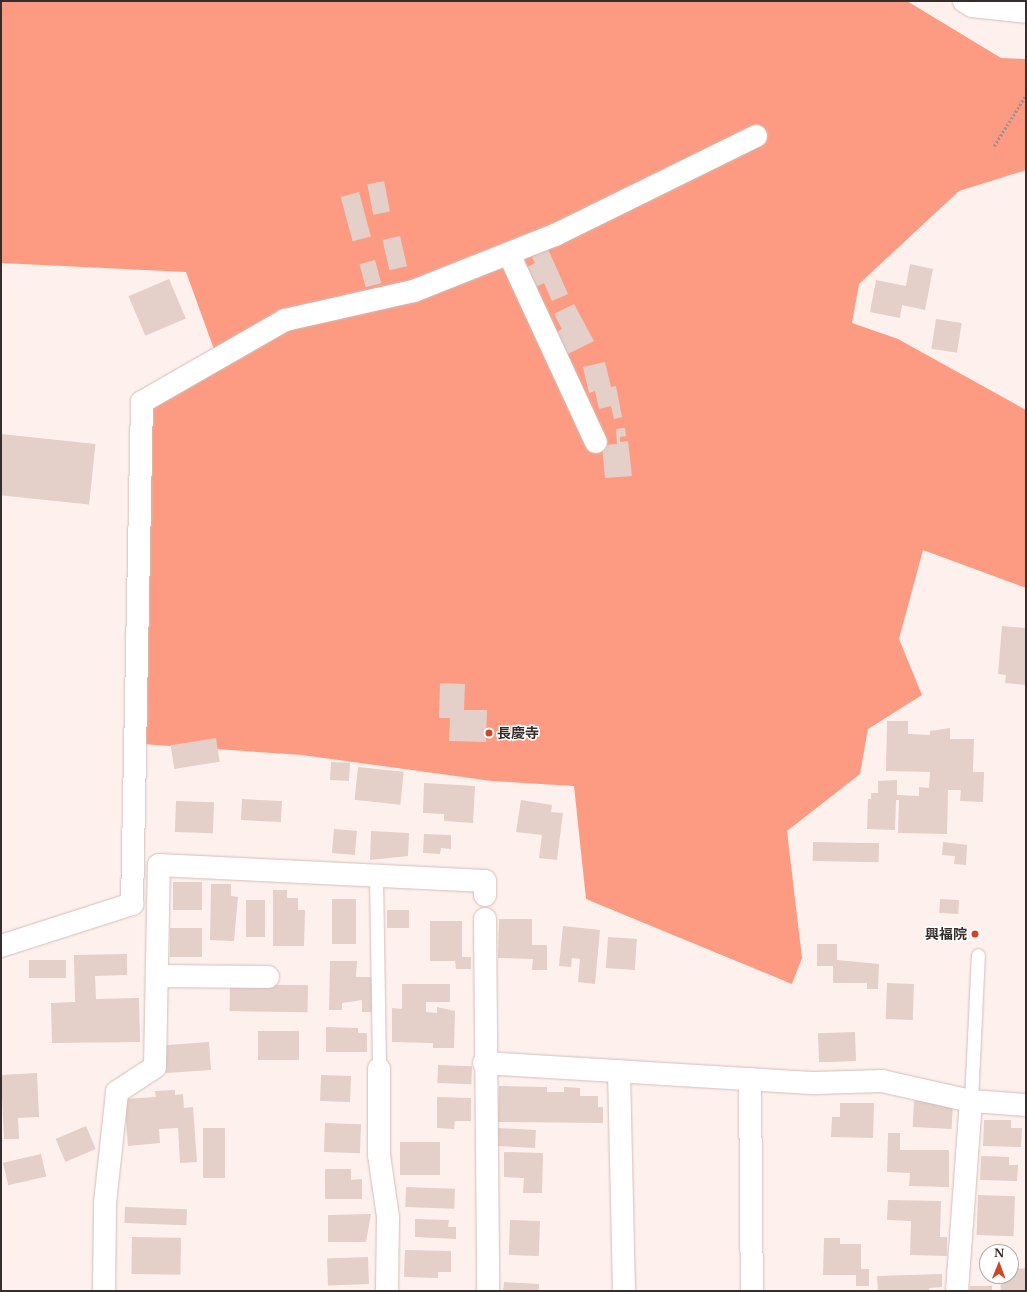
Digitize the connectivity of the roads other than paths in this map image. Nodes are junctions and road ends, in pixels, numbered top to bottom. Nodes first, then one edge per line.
1 (964, 1) edge
2 (1026, 12) edge
3 (756, 136) dead end
4 (509, 254) junction
5 (596, 442) dead end
6 (133, 864) junction
7 (159, 864) junction
8 (376, 876) junction
9 (485, 895) dead end
10 (485, 919) dead end
11 (1, 946) edge
12 (978, 956) dead end
13 (158, 976) junction
14 (268, 977) dead end
15 (484, 1063) junction
16 (379, 1069) joint
17 (619, 1071) junction
18 (750, 1079) junction
19 (971, 1102) junction
20 (1026, 1105) edge
21 (104, 1291) edge
22 (387, 1291) edge
23 (488, 1291) edge
24 (624, 1291) edge
25 (752, 1291) edge
26 (957, 1291) edge

1 - 2 street
3 - 4 street
4 - 5 street
4 - 6 street
6 - 7 street
6 - 11 street
7 - 8 street
7 - 13 street
8 - 9 street
8 - 16 lane
10 - 15 street
12 - 19 lane
13 - 14 street
13 - 21 street
15 - 17 street
15 - 23 street
16 - 22 street
17 - 18 street
17 - 24 street
18 - 19 street
18 - 25 street
19 - 20 street
19 - 26 street

